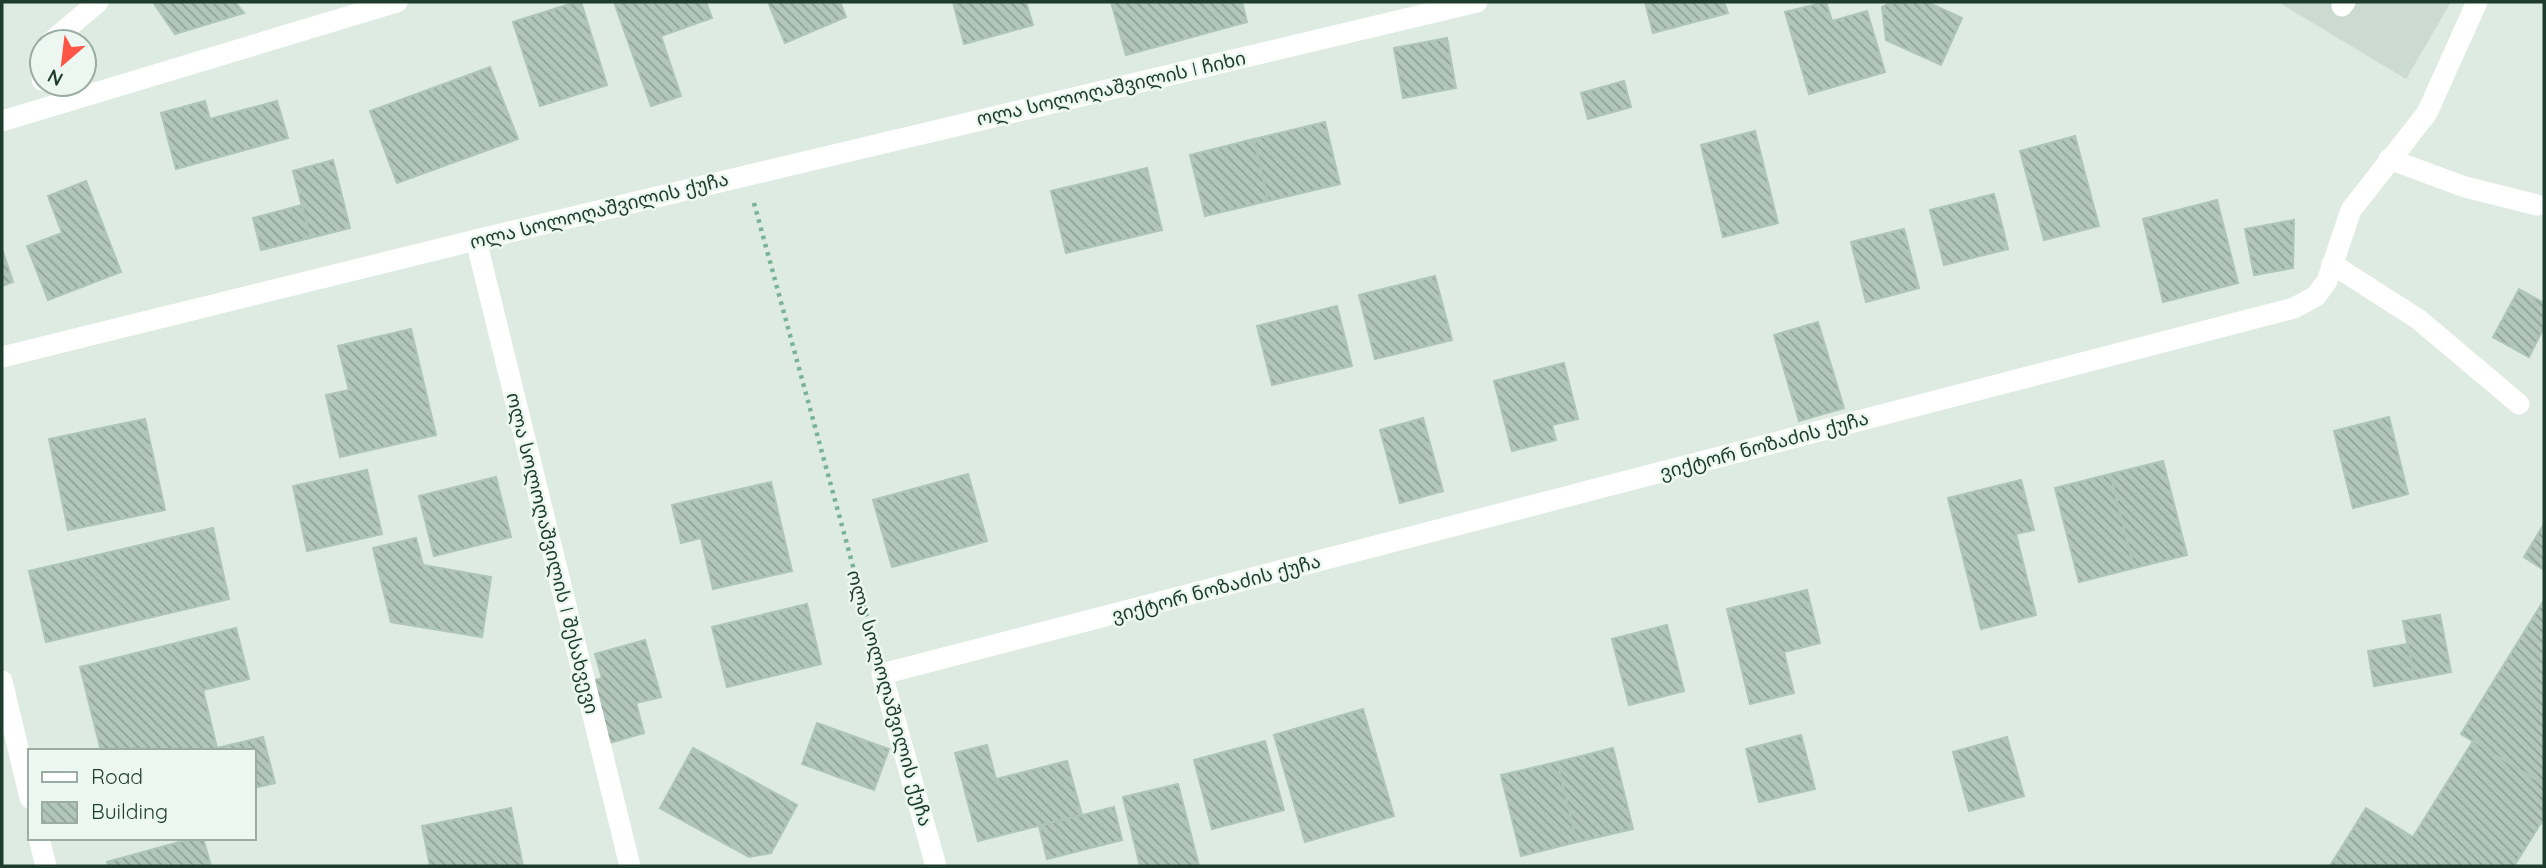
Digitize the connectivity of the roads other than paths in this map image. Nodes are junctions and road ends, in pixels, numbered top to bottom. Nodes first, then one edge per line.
1 (98, 2) edge
2 (397, 2) edge
3 (1477, 2) edge
4 (2477, 2) edge
5 (67, 28) edge
6 (47, 98) edge
7 (49, 107) junction
8 (2, 121) edge
9 (2389, 159) junction
10 (746, 175) joint
11 (2537, 205) dead end
12 (476, 240) junction
13 (2332, 264) junction
14 (2, 358) edge
15 (2519, 404) dead end
16 (883, 674) joint
17 (2, 681) edge
18 (28, 791) edge
19 (40, 840) edge
20 (46, 866) edge
21 (631, 866) edge
22 (936, 866) edge

1 - 5 street
2 - 7 street
3 - 10 street, ოლა სოლოღაშვილის I ჩიხი
4 - 9 street, ვიქტორ ნოზაძის ქუჩა
6 - 7 street
7 - 8 street
9 - 11 street
9 - 13 street, ვიქტორ ნოზაძის ქუჩა
10 - 12 street, ოლა სოლოღაშვილის ქუჩა
12 - 14 street, ოლა სოლოღაშვილის ქუჩა
12 - 21 street, ოლა სოლოღაშვილის I შესახვევი
13 - 15 street
13 - 16 street, ვიქტორ ნოზაძის ქუჩა
16 - 22 street, ოლა სოლოღაშვილის ქუჩა
17 - 18 street
19 - 20 street

